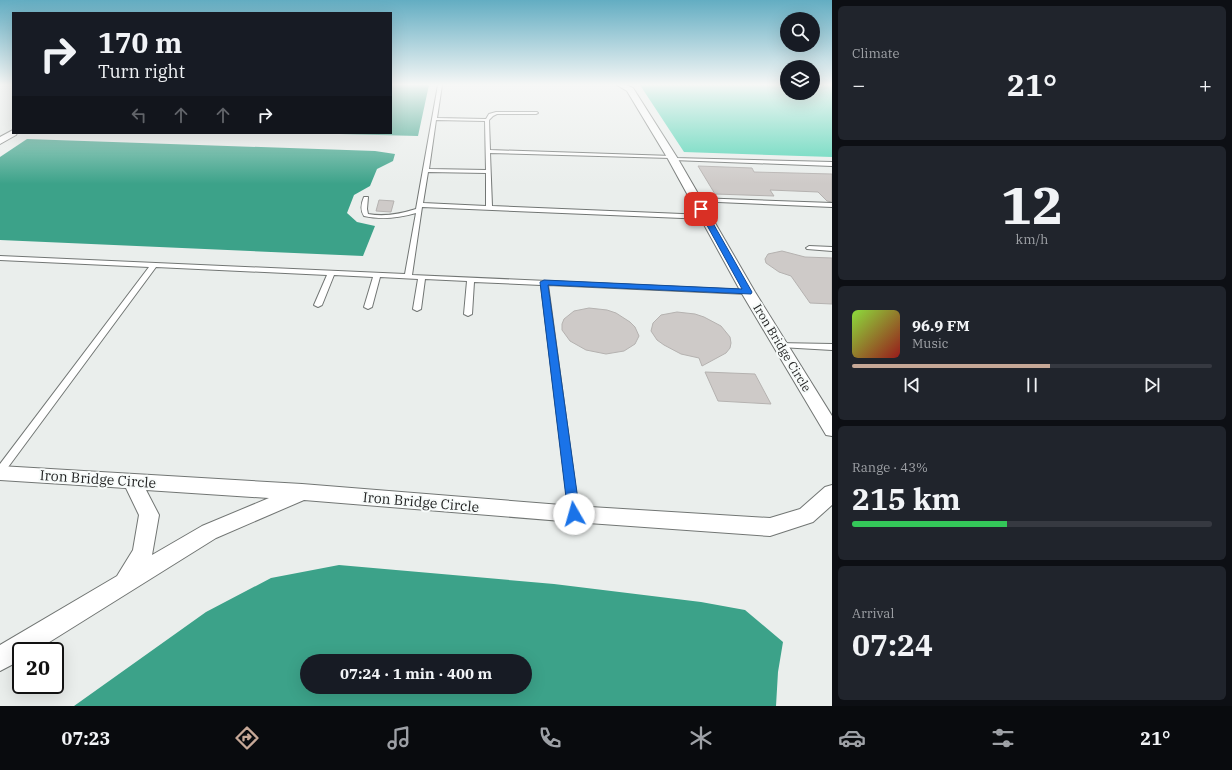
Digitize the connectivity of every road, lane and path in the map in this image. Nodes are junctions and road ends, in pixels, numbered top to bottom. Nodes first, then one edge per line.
1 (648, 118) edge
2 (435, 119) joint
3 (487, 120) joint
4 (12, 134) edge
5 (0, 141) edge
6 (488, 151) junction
7 (673, 158) junction
8 (832, 164) edge
9 (426, 170) junction
10 (488, 172) junction
11 (366, 198) dead end
12 (697, 200) junction
13 (832, 205) edge
14 (420, 208) junction
15 (488, 208) junction
16 (706, 217) junction
17 (809, 248) dead end
18 (832, 249) edge
19 (0, 258) edge
20 (154, 265) junction
21 (331, 273) junction
22 (377, 275) junction
23 (408, 276) junction
24 (422, 277) junction
25 (471, 279) junction
26 (544, 282) junction
27 (748, 292) junction
28 (318, 305) dead end
29 (368, 307) dead end
30 (417, 309) dead end
31 (468, 314) dead end
32 (780, 345) junction
33 (832, 346) edge
34 (832, 430) edge
35 (0, 472) edge
36 (132, 481) junction
37 (302, 492) junction
38 (832, 493) edge
39 (574, 514) junction
40 (125, 583) junction
41 (0, 659) edge

1 - 7 street, Iron Bridge Circle
2 - 3 lane
2 - 9 lane
3 - 6 lane
4 - 5 street
6 - 7 lane
6 - 10 lane
7 - 8 lane
7 - 12 street, Iron Bridge Circle
9 - 10 lane
9 - 14 lane
10 - 15 lane
11 - 14 lane
12 - 13 lane
12 - 16 street, Iron Bridge Circle
14 - 15 lane
14 - 23 lane
15 - 16 lane
16 - 27 street, Iron Bridge Circle
17 - 18 lane
19 - 20 lane
20 - 21 lane
20 - 35 lane
21 - 22 lane
21 - 28 lane
22 - 23 lane
22 - 29 lane
23 - 24 lane
24 - 25 lane
24 - 30 lane
25 - 26 lane
25 - 31 lane
26 - 27 lane
26 - 39 lane
27 - 32 street, Iron Bridge Circle
32 - 33 lane
32 - 34 street, Iron Bridge Circle
35 - 36 street, Iron Bridge Circle
36 - 37 street, Iron Bridge Circle
36 - 40 street
37 - 39 street, Iron Bridge Circle
37 - 40 street
38 - 39 street, Iron Bridge Circle
40 - 41 street

